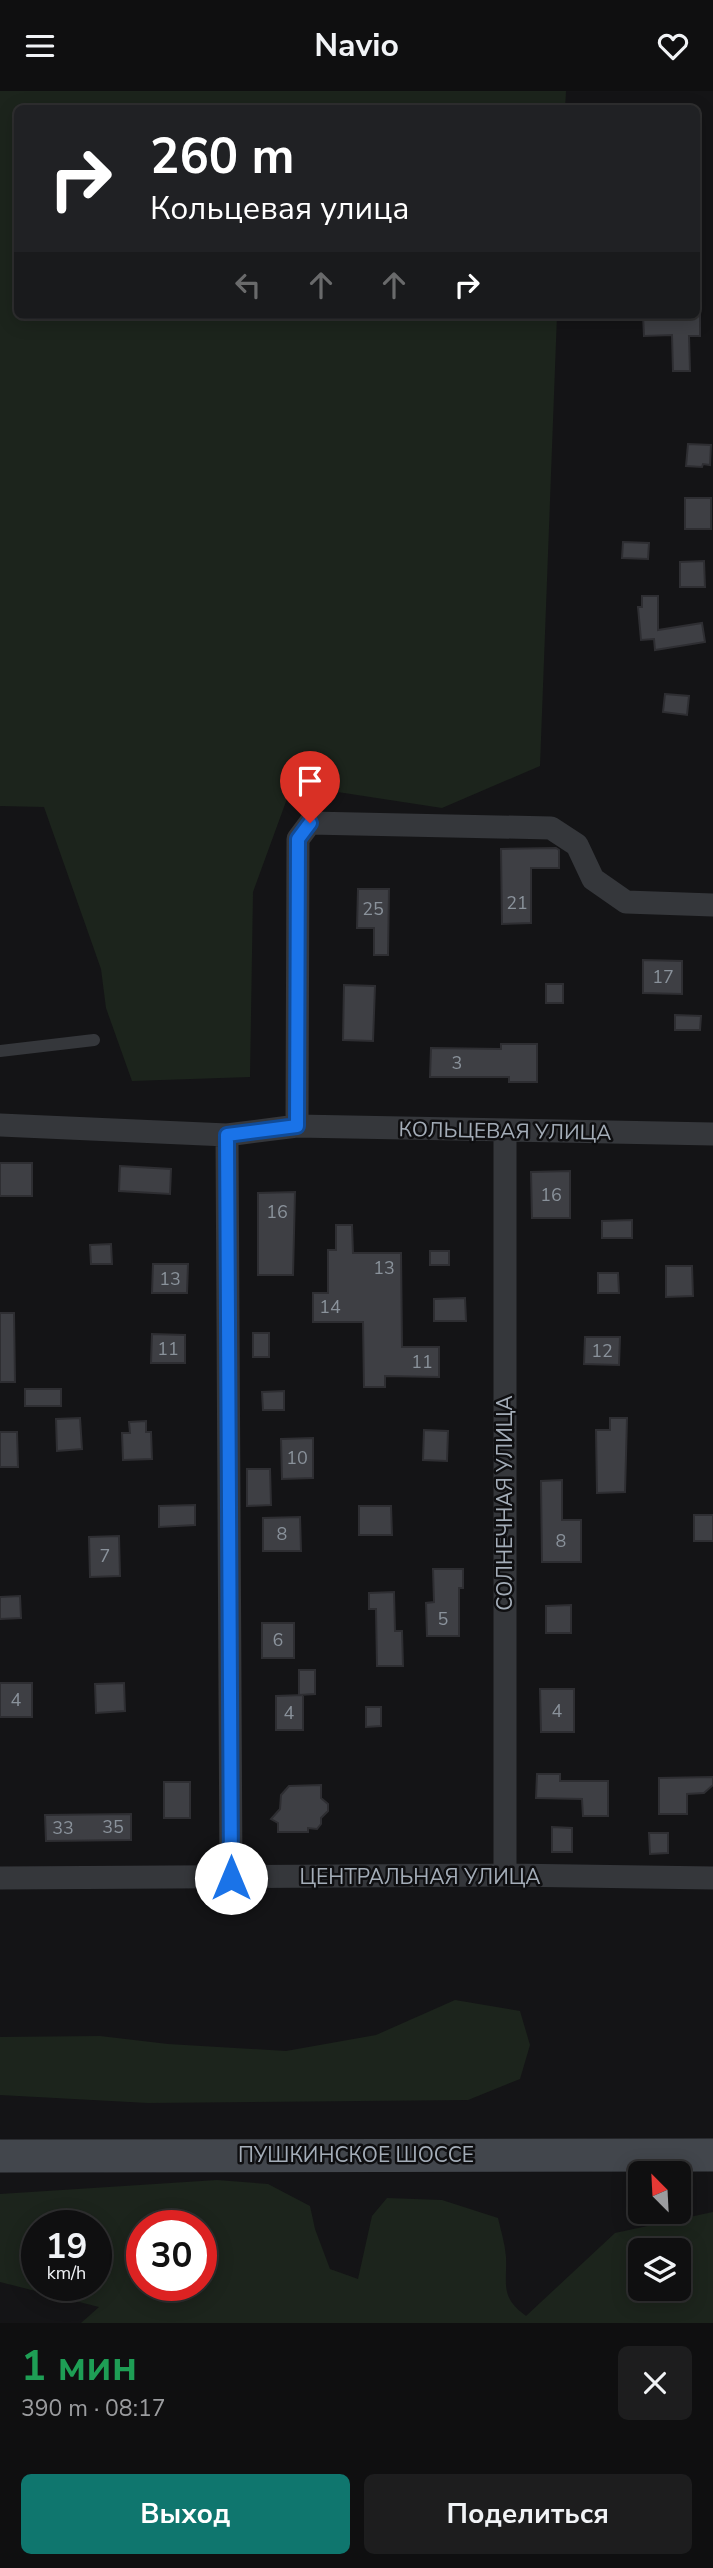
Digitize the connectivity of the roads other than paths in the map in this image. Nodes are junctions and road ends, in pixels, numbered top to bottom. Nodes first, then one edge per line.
1 (713, 905) edge
2 (94, 1041) dead end
3 (0, 1051) edge
4 (0, 1125) edge
5 (297, 1126) junction
6 (505, 1132) junction
7 (713, 1134) edge
8 (227, 1135) junction
9 (505, 1875) junction
10 (0, 1878) edge
11 (231, 1878) junction
12 (713, 1878) edge
13 (713, 2155) edge
14 (0, 2156) edge

1 - 5 street
2 - 3 lane
4 - 8 street, КОЛЬЦЕВАЯ УЛИЦА
5 - 6 street, КОЛЬЦЕВАЯ УЛИЦА
5 - 8 street, КОЛЬЦЕВАЯ УЛИЦА
6 - 7 street, КОЛЬЦЕВАЯ УЛИЦА
6 - 9 street, СОЛНЕЧНАЯ УЛИЦА
8 - 11 street
9 - 11 street, ЦЕНТРАЛЬНАЯ УЛИЦА
9 - 12 street, ЦЕНТРАЛЬНАЯ УЛИЦА
10 - 11 street, ЦЕНТРАЛЬНАЯ УЛИЦА
13 - 14 main road, ПУШКИНСКОЕ ШОССЕ

